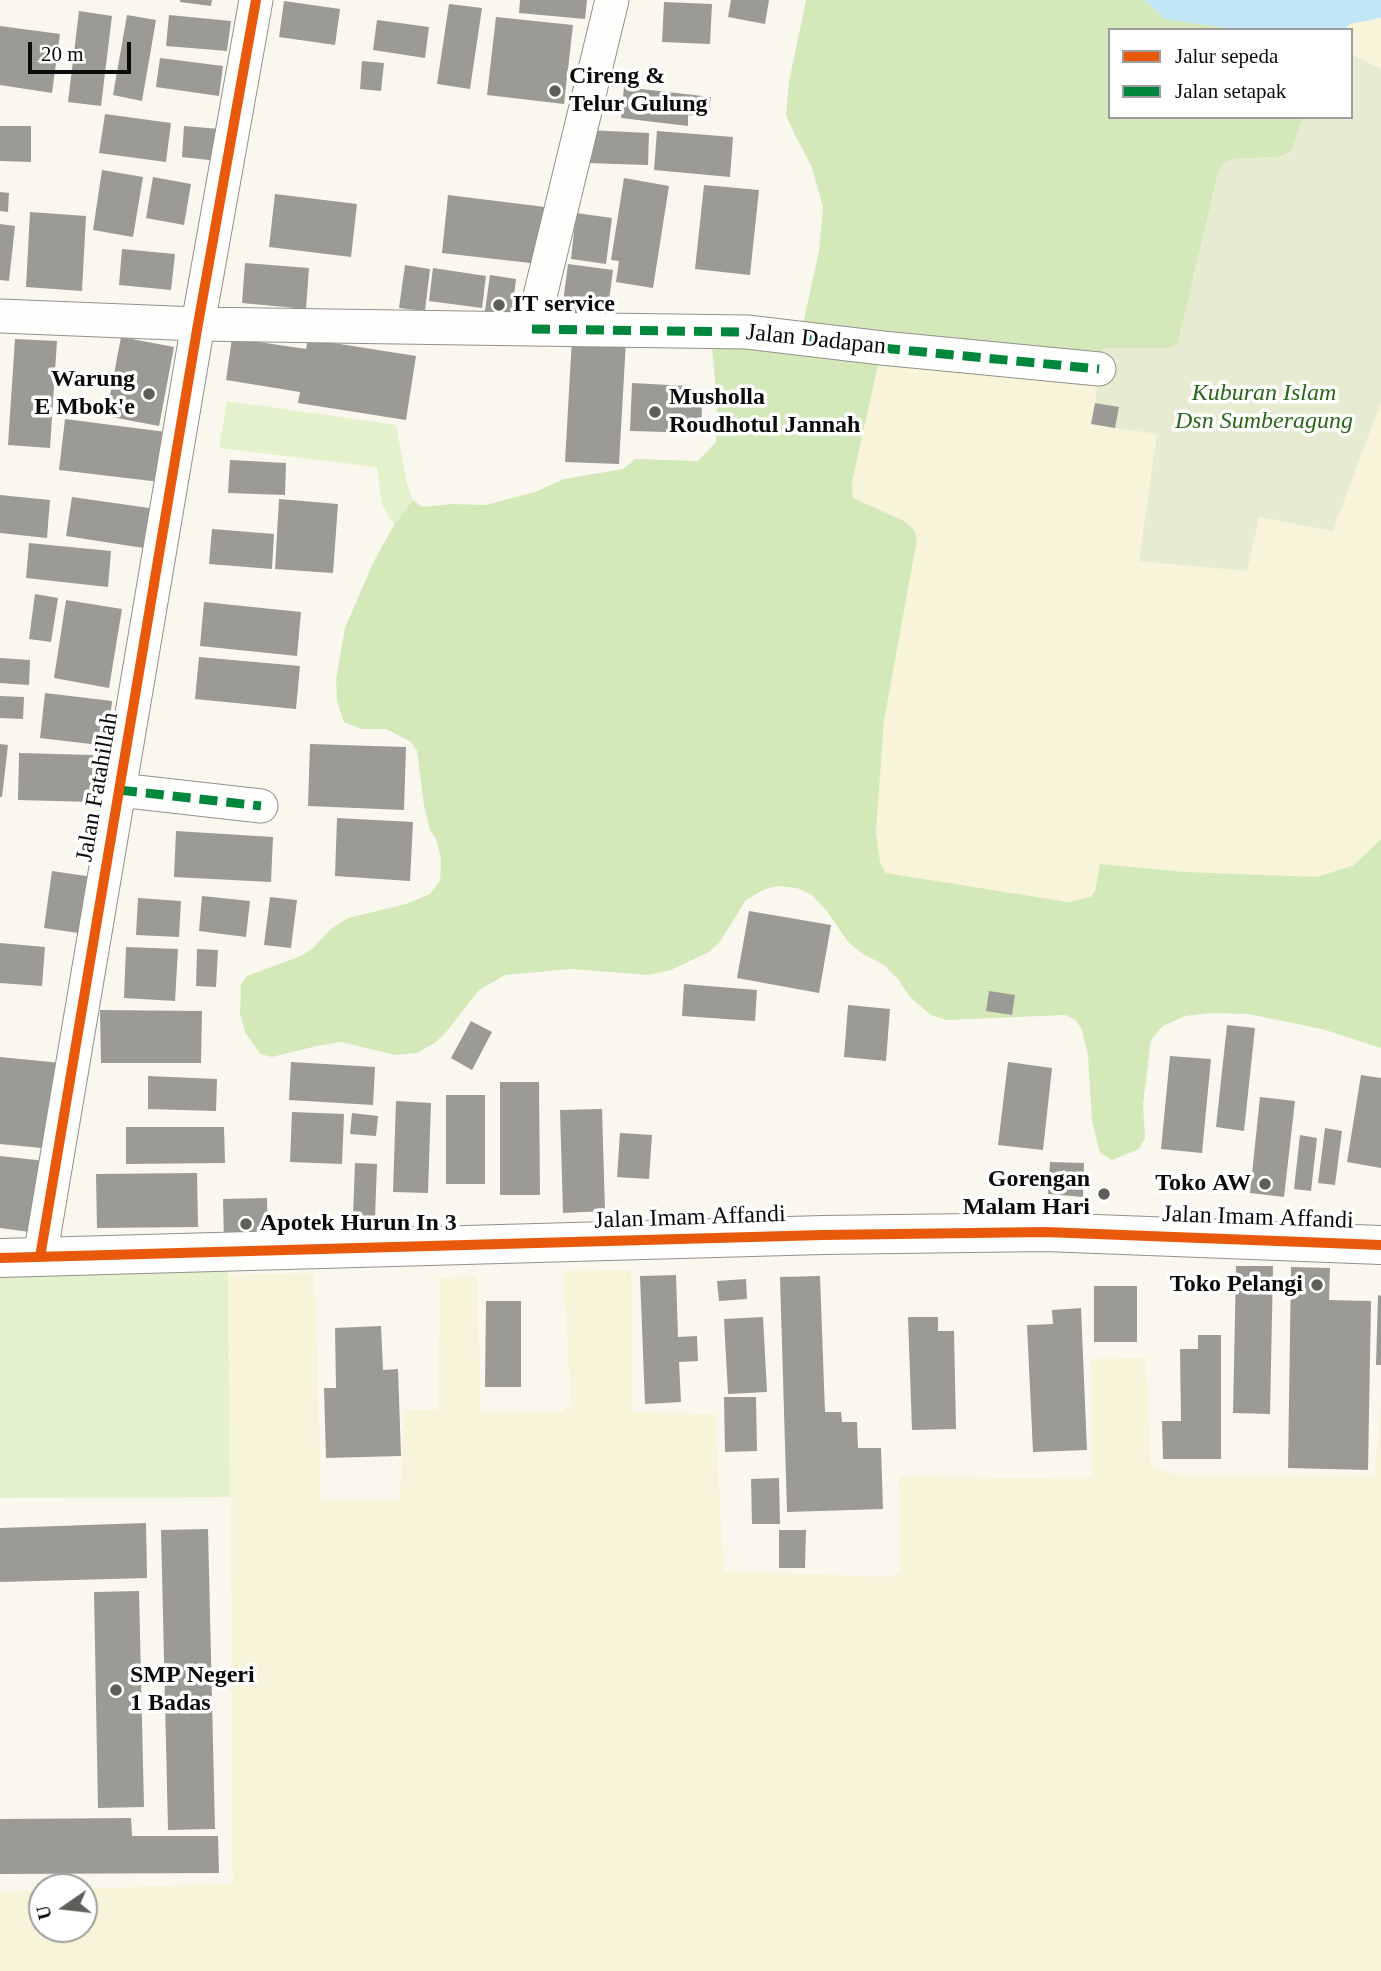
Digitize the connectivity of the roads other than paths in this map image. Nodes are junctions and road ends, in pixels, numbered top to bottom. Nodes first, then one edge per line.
1 (256, 0) edge
2 (612, 0) edge
3 (0, 316) edge
4 (198, 324) junction
5 (532, 329) junction
6 (1099, 369) dead end
7 (119, 790) junction
8 (261, 806) dead end
9 (1381, 1245) edge
10 (40, 1257) junction
11 (0, 1258) edge

1 - 4 street, Jalan Fatahillah
2 - 5 street
3 - 4 street, Jalan Dadapan
4 - 5 street, Jalan Dadapan
4 - 7 street, Jalan Fatahillah
5 - 6 street, Jalan Dadapan
7 - 8 street
7 - 10 street, Jalan Fatahillah
9 - 10 street, Jalan Imam Affandi
10 - 11 street, Jalan Imam Affandi

